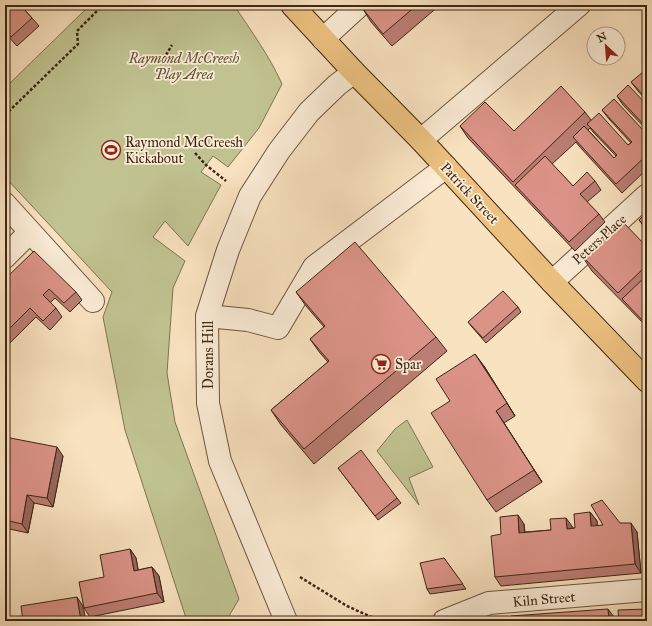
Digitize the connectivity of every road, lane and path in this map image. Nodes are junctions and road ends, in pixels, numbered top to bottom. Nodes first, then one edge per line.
1 (103, 5) edge
2 (292, 5) edge
3 (360, 5) edge
4 (580, 5) edge
5 (323, 39) junction
6 (172, 45) dead end
7 (166, 55) dead end
8 (354, 72) junction
9 (5, 115) edge
10 (420, 140) junction
11 (195, 153) dead end
12 (446, 167) junction
13 (227, 181) dead end
14 (647, 195) edge
15 (5, 204) edge
16 (30, 232) junction
17 (5, 257) edge
18 (552, 282) junction
19 (93, 301) dead end
20 (207, 316) junction
21 (647, 381) edge
22 (295, 575) dead end
23 (647, 590) edge
24 (286, 621) edge
25 (380, 621) edge
26 (444, 621) edge

1 - 9 path
2 - 5 main road, Patrick Street
3 - 5 street
4 - 10 street
5 - 8 main road, Patrick Street
6 - 7 path
8 - 10 main road, Patrick Street
8 - 20 street, Dorans Hill
10 - 12 main road, Patrick Street
11 - 13 path
12 - 18 main road, Patrick Street
12 - 20 street
14 - 18 street, Peters Place
15 - 16 street
16 - 17 street
16 - 19 street
18 - 21 main road, Patrick Street
20 - 24 street, Dorans Hill
22 - 25 path
23 - 26 street, Kiln Street

